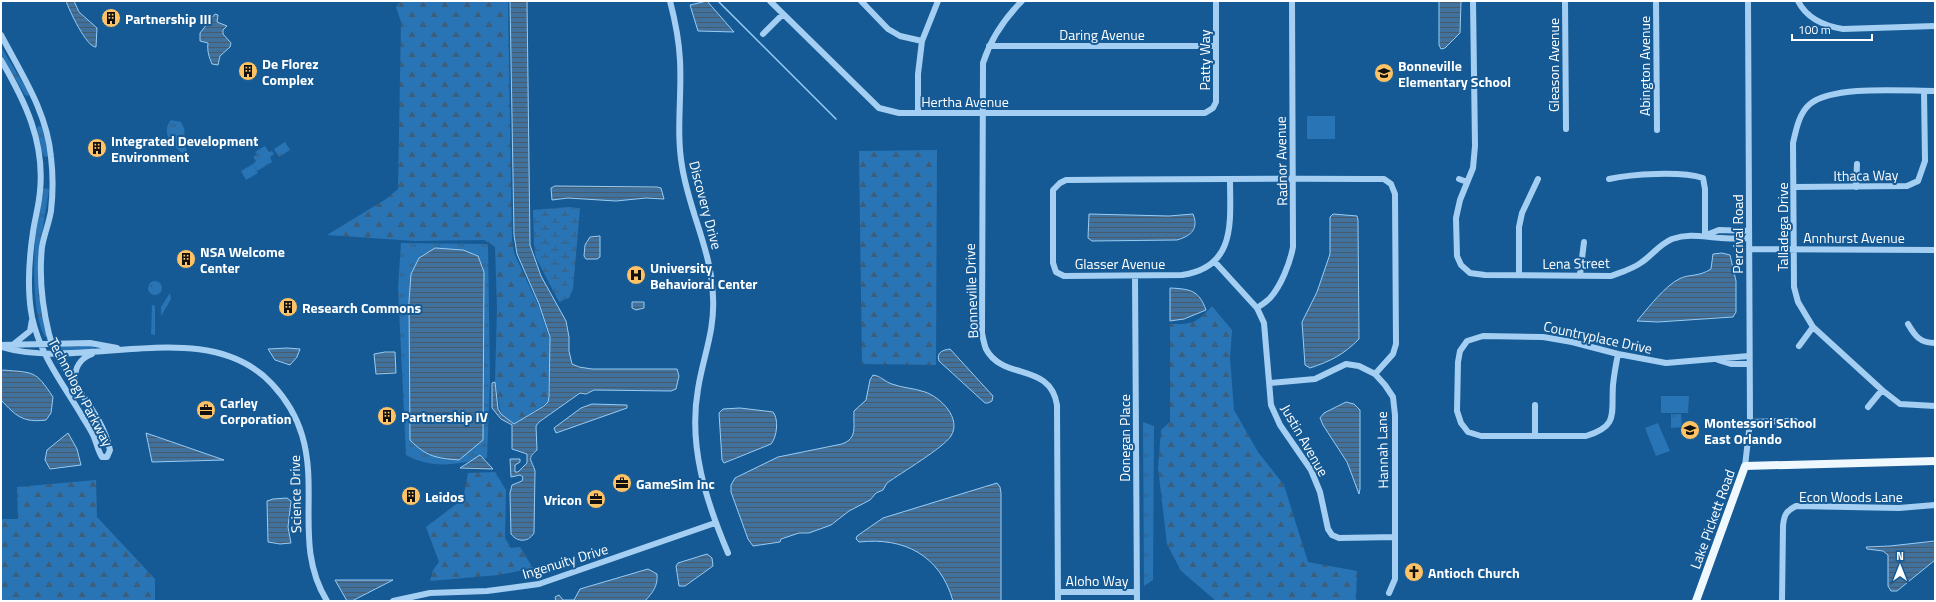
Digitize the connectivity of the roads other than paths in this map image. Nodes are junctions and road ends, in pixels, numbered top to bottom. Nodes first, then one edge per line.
1 (670, 1) edge
2 (770, 1) edge
3 (861, 1) edge
4 (938, 1) edge
5 (1022, 1) edge
6 (1216, 1) edge
7 (1292, 1) edge
8 (1473, 1) edge
9 (1565, 1) edge
10 (1656, 1) edge
11 (1748, 1) edge
12 (1798, 1) edge
13 (783, 14) junction
14 (1935, 26) edge
15 (763, 34) dead end
16 (1, 35) edge
17 (922, 41) junction
18 (989, 46) junction
19 (1216, 46) junction
20 (1, 60) edge
21 (1924, 91) junction
22 (1935, 91) edge
23 (37, 102) junction
24 (27, 108) junction
25 (918, 113) junction
26 (981, 113) junction
27 (1205, 113) joint
28 (1566, 129) dead end
29 (1657, 130) dead end
30 (1857, 164) dead end
31 (52, 172) junction
32 (41, 173) junction
33 (1293, 178) junction
34 (1230, 179) junction
35 (1459, 179) dead end
36 (1538, 179) dead end
37 (1609, 179) dead end
38 (1467, 182) junction
39 (1794, 187) junction
40 (1856, 187) junction
41 (1749, 231) junction
42 (1705, 236) junction
43 (1749, 238) junction
44 (1584, 242) dead end
45 (1749, 249) junction
46 (1795, 249) junction
47 (1935, 250) edge
48 (1214, 261) junction
49 (1519, 275) junction
50 (1135, 276) junction
51 (1580, 276) junction
52 (1257, 308) junction
53 (32, 316) junction
54 (1908, 324) dead end
55 (1813, 327) junction
56 (40, 343) junction
57 (52, 343) junction
58 (15, 344) junction
59 (1935, 344) edge
60 (1, 346) edge
61 (1799, 346) dead end
62 (123, 349) junction
63 (44, 353) junction
64 (56, 353) junction
65 (97, 353) junction
66 (1618, 354) junction
67 (1749, 356) junction
68 (1716, 360) junction
69 (1749, 364) junction
70 (1374, 374) junction
71 (1270, 383) junction
72 (75, 384) junction
73 (1882, 390) junction
74 (1534, 406) dead end
75 (1935, 406) edge
76 (1868, 407) dead end
77 (1795, 421) dead end
78 (1750, 422) junction
79 (1535, 436) junction
80 (1935, 461) edge
81 (1745, 466) junction
82 (1935, 505) edge
83 (715, 523) junction
84 (1395, 537) junction
85 (728, 553) dead end
86 (1058, 592) junction
87 (1137, 592) junction
88 (1389, 593) dead end
89 (327, 601) edge
90 (393, 601) edge
91 (1058, 601) edge
92 (1137, 601) edge
93 (1696, 601) edge
94 (1782, 601) edge

1 - 83 street, Discovery Drive
2 - 13 street, Hertha Avenue
3 - 17 street
4 - 17 street
5 - 18 street, Bonneville Drive
6 - 19 street, Patty Way
7 - 33 street, Radnor Avenue
8 - 38 street, Lena Street
9 - 28 street, Gleason Avenue
10 - 29 street, Abington Avenue
11 - 41 street, Percival Road
12 - 14 street
13 - 15 street
13 - 25 street, Hertha Avenue
16 - 23 street, Technology Parkway
17 - 25 street
18 - 19 street, Daring Avenue
18 - 26 street, Bonneville Drive
19 - 27 street, Patty Way
20 - 24 street, Technology Parkway
21 - 22 street, Talladega Drive
21 - 39 street, Talladega Drive
21 - 40 street, Ithaca Way
23 - 24 street
23 - 31 street, Technology Parkway
24 - 32 street, Technology Parkway
25 - 26 street, Hertha Avenue
26 - 27 street, Hertha Avenue
26 - 86 street, Bonneville Drive
30 - 40 street
31 - 32 street
31 - 57 street, Technology Parkway
32 - 53 street, Technology Parkway
33 - 34 street, Glasser Avenue
33 - 52 street, Radnor Avenue
33 - 70 street, Glasser Avenue
34 - 48 street, Glasser Avenue
34 - 50 street, Glasser Avenue
35 - 38 street
36 - 49 street
37 - 42 street
38 - 49 street, Lena Street
39 - 40 street, Ithaca Way
39 - 46 street, Talladega Drive
41 - 42 street, Lena Street
41 - 43 street, Percival Road
42 - 43 street, Lena Street
42 - 51 street, Lena Street
43 - 45 street, Percival Road
44 - 51 street
45 - 46 street, Annhurst Avenue
45 - 67 street, Percival Road
46 - 47 street, Annhurst Avenue
46 - 55 street, Talladega Drive
48 - 50 street, Glasser Avenue
48 - 52 street, Justin Avenue
49 - 51 street, Lena Street
50 - 87 street, Donegan Place
52 - 71 street, Justin Avenue
53 - 56 street, Technology Parkway
53 - 58 street
54 - 59 street
55 - 61 street
55 - 73 street, Talladega Drive
56 - 57 street, Science Drive
56 - 58 street, Science Drive
56 - 63 street, Technology Parkway
57 - 62 street, Science Drive
57 - 64 street, Technology Parkway
58 - 60 street, Science Drive
60 - 63 street, Science Drive
62 - 65 street, Science Drive
62 - 89 street, Science Drive
63 - 64 street, Science Drive
63 - 72 street, Technology Parkway
64 - 65 street, Science Drive
64 - 72 street, Technology Parkway
65 - 72 street
66 - 68 street, Countryplace Drive
66 - 79 street
66 - 79 street, Countryplace Drive
67 - 68 street, Countryplace Drive
67 - 69 street, Percival Road
68 - 69 street, Countryplace Drive
69 - 78 street, Percival Road
70 - 71 street, Hannah Lane
70 - 84 street, Hannah Lane
71 - 84 street, Justin Avenue
73 - 75 street, Talladega Drive
73 - 76 street
74 - 79 street
77 - 78 street
78 - 81 street, Percival Road
80 - 81 main road, Lake Pickett Road
81 - 93 main road, Lake Pickett Road
82 - 94 street, Econ Woods Lane
83 - 85 street, Discovery Drive
83 - 90 street, Ingenuity Drive
84 - 88 street, Hannah Lane
86 - 87 street, Aloho Way
86 - 91 street, Bonneville Drive
87 - 92 street, Donegan Place

